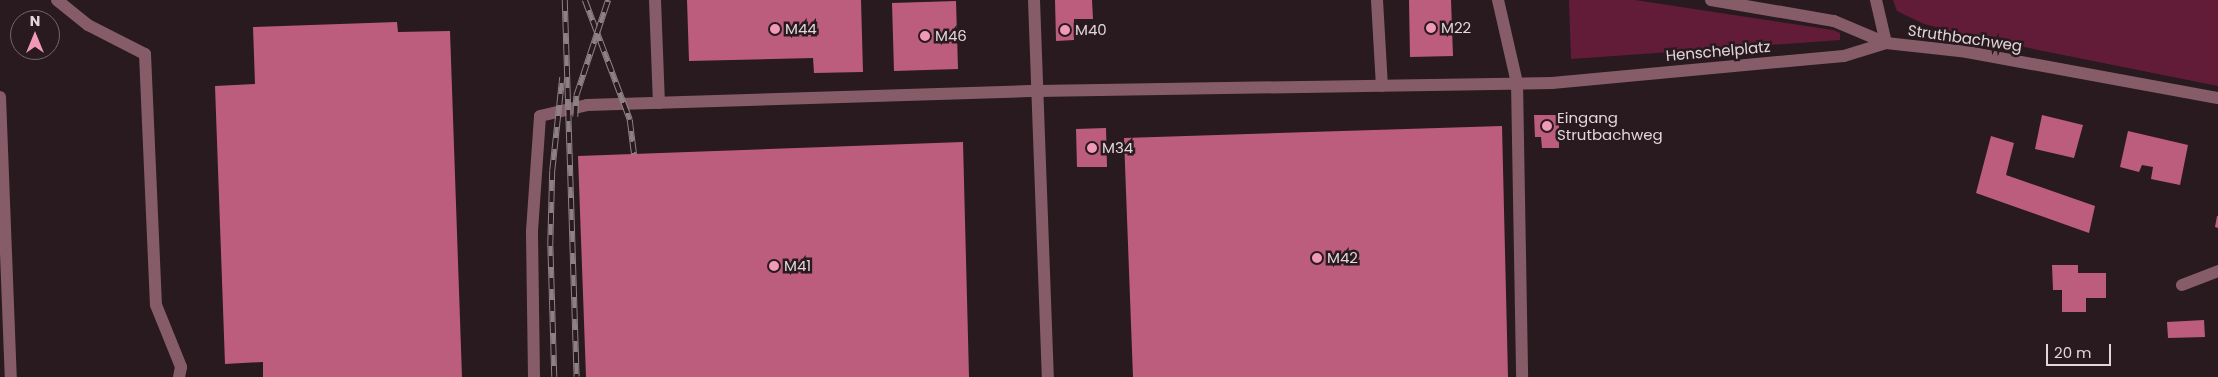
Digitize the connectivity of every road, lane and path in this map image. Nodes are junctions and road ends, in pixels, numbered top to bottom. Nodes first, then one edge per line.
1 (57, 0) edge
2 (655, 0) edge
3 (1034, 0) edge
4 (1378, 0) edge
5 (1498, 0) edge
6 (1711, 0) edge
7 (1876, 0) edge
8 (1886, 43) junction
9 (1517, 84) junction
10 (1382, 86) junction
11 (1037, 91) junction
12 (0, 98) edge
13 (2218, 98) edge
14 (659, 103) junction
15 (2218, 271) edge
16 (2182, 285) dead end
17 (11, 377) edge
18 (179, 377) edge
19 (534, 377) edge
20 (1048, 377) edge
21 (1522, 377) edge

1 - 18 street
2 - 14 street
3 - 11 street
4 - 10 street
5 - 9 street
6 - 8 street, Struthbachweg
7 - 8 street
8 - 9 street, Henschelplatz
8 - 13 street, Struthbachweg
9 - 10 street, Henschelplatz
9 - 21 street
10 - 11 street, Henschelplatz
11 - 14 street, Henschelplatz
11 - 20 street
12 - 17 street
14 - 19 street, Henschelplatz
15 - 16 street

